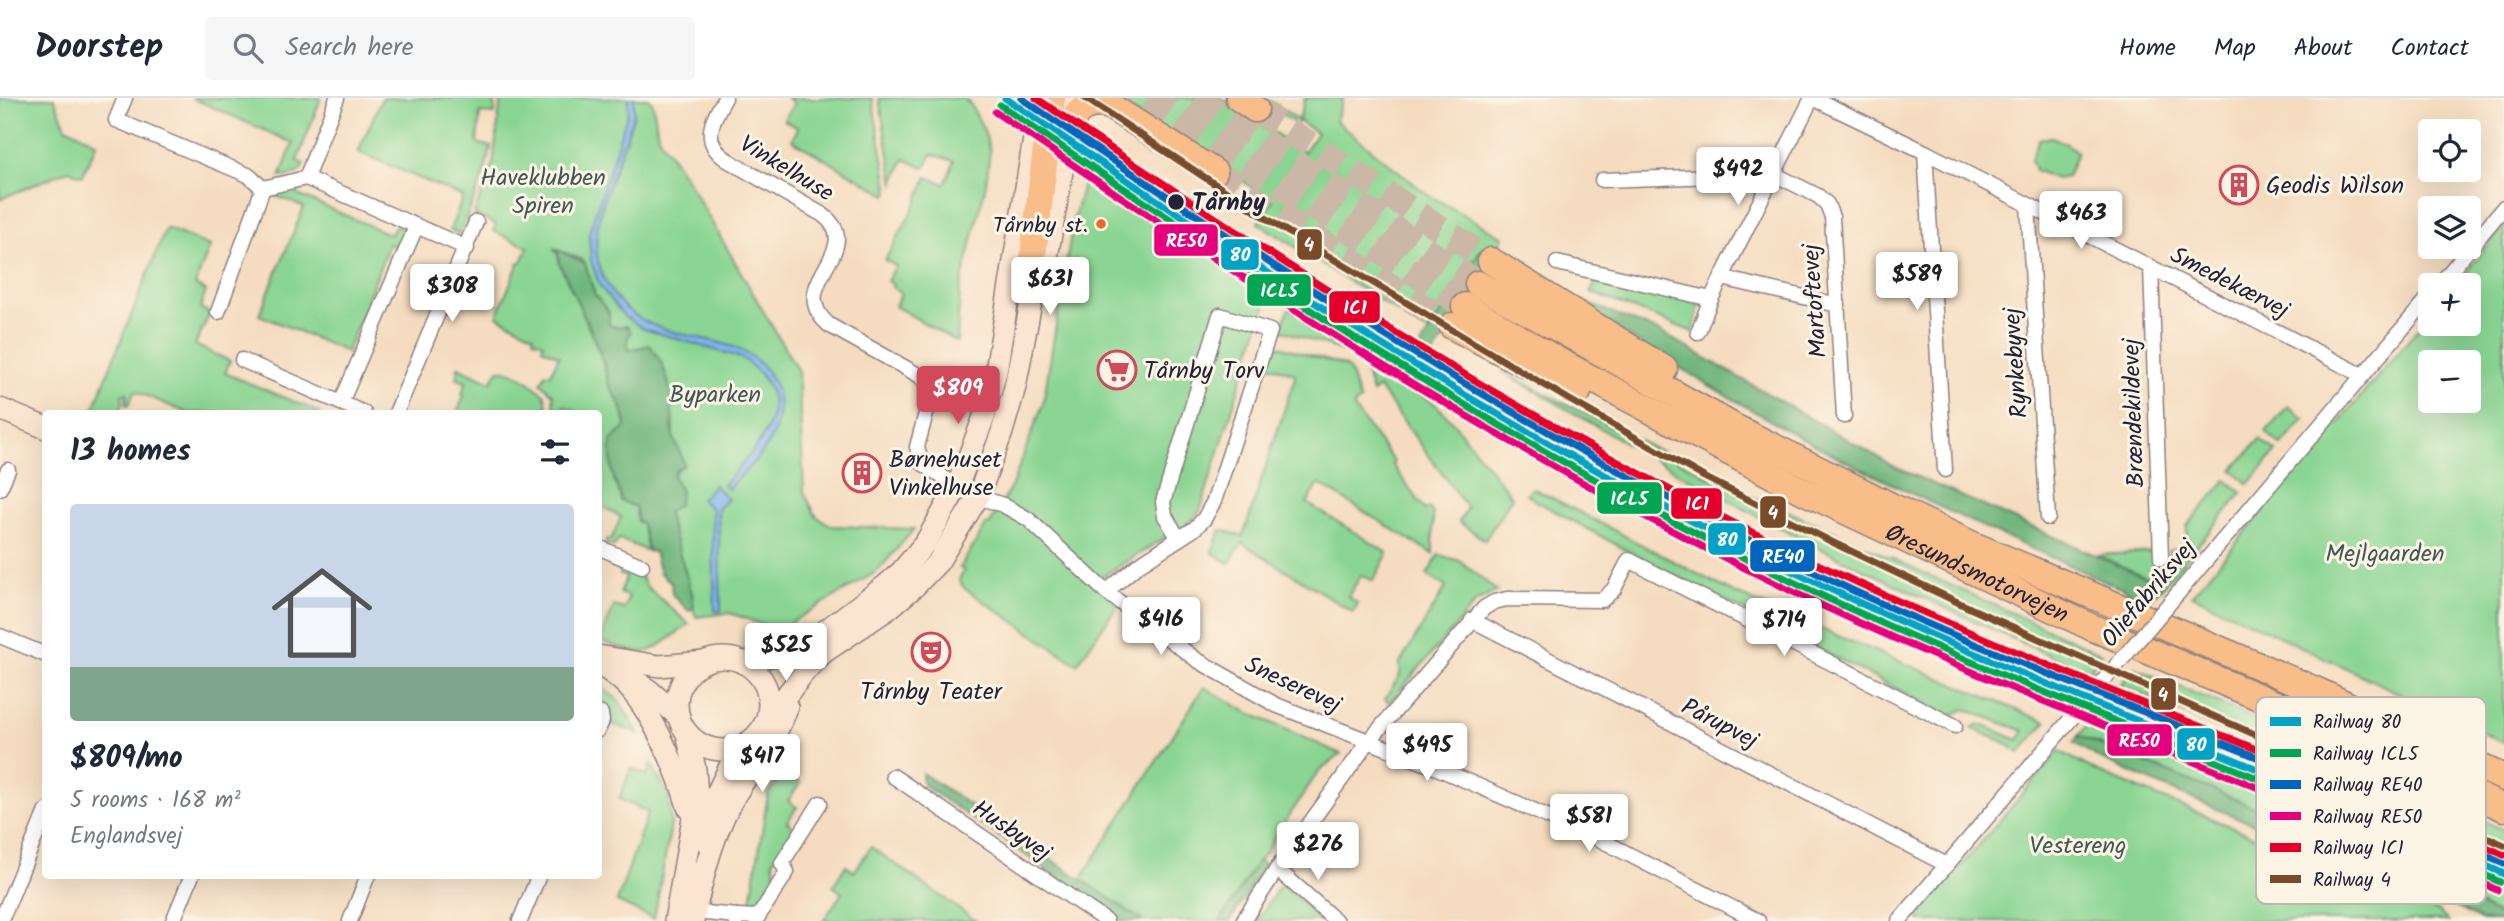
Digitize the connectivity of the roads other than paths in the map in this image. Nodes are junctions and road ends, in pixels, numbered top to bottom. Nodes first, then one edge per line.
1 (125, 98) edge
2 (337, 98) edge
3 (725, 98) edge
4 (1040, 98) edge
5 (1052, 98) edge
6 (1813, 98) edge
7 (1102, 101) edge
8 (1072, 111) edge
9 (1925, 152) junction
10 (1214, 172) tunnel mouth
11 (1774, 174) junction
12 (306, 178) junction
13 (1602, 180) dead end
14 (263, 188) junction
15 (2028, 205) junction
16 (2504, 208) edge
17 (476, 222) dead end
18 (416, 226) junction
19 (467, 248) junction
20 (1557, 263) dead end
21 (2151, 267) junction
22 (2449, 273) edge
23 (1721, 278) junction
24 (1034, 287) junction
25 (1711, 299) junction
26 (1838, 306) junction
27 (2418, 310) edge
28 (218, 312) dead end
29 (1698, 332) dead end
30 (242, 360) dead end
31 (2362, 375) junction
32 (341, 404) junction
33 (0, 410) edge
34 (356, 410) edge
35 (397, 410) edge
36 (1844, 415) dead end
37 (42, 426) edge
38 (8, 470) dead end
39 (1945, 470) dead end
40 (957, 487) junction
41 (0, 488) edge
42 (978, 497) junction
43 (2049, 517) dead end
44 (1179, 539) junction
45 (602, 549) edge
46 (2161, 558) dead end
47 (642, 566) dead end
48 (1106, 592) junction
49 (1472, 620) junction
50 (0, 636) edge
51 (42, 653) edge
52 (602, 660) edge
53 (602, 662) edge
54 (705, 662) junction
55 (602, 663) edge
56 (743, 663) junction
57 (795, 685) junction
58 (2259, 697) edge
59 (2325, 697) edge
60 (683, 725) junction
61 (764, 725) junction
62 (1955, 726) dead end
63 (1369, 741) junction
64 (739, 748) junction
65 (2486, 770) edge
66 (893, 776) dead end
67 (2504, 778) edge
68 (2486, 800) edge
69 (820, 803) dead end
70 (2504, 808) edge
71 (42, 821) edge
72 (693, 824) junction
73 (1947, 865) junction
74 (1277, 869) junction
75 (190, 879) edge
76 (366, 879) edge
77 (537, 879) edge
78 (696, 909) edge
79 (737, 919) edge
80 (1, 921) edge
81 (173, 921) edge
82 (350, 921) edge
83 (520, 921) edge
84 (675, 921) edge
85 (1106, 921) edge
86 (1243, 921) edge
87 (1336, 921) edge
88 (1758, 921) edge
89 (1899, 921) edge

1 - 14 street
2 - 12 street
3 - 40 street, Vinkelhuse
4 - 40 street
5 - 24 highway
6 - 9 street, Smedekærvej
6 - 11 street
7 - 8 highway
7 - 10 highway
8 - 24 street
9 - 15 street, Smedekærvej
9 - 39 street
11 - 13 street
11 - 23 street
11 - 26 street, Martoftevej
12 - 14 street
12 - 18 street
14 - 28 street
15 - 21 street, Smedekærvej
15 - 43 street, Rynkebyvej
16 - 22 street
17 - 19 street
18 - 19 street
18 - 32 street
19 - 35 street
20 - 25 street
21 - 31 street, Smedekærvej
21 - 46 street, Brændekildevej
23 - 25 street
23 - 26 street
24 - 42 street
25 - 29 street
26 - 36 street, Martoftevej
27 - 31 street, Oliefabriksvej
30 - 32 street
31 - 73 street, Oliefabriksvej, bridge
32 - 34 street
33 - 37 street
38 - 41 street
40 - 42 street, Sneserevej
40 - 56 street
42 - 48 street, Sneserevej
42 - 57 street
44 - 44 street
44 - 48 street
45 - 47 street
48 - 63 street, Sneserevej
49 - 62 street
49 - 63 street
49 - 73 street, Pårupvej
50 - 51 street
52 - 54 street
53 - 60 street
54 - 56 street
54 - 60 street
55 - 72 street
56 - 61 street
57 - 61 street
57 - 78 street
58 - 59 highway, Øresundsmotorvejen
60 - 64 street
60 - 72 street
61 - 64 street
63 - 74 street
63 - 88 street, Sneserevej
64 - 78 street
65 - 67 highway, Øresundsmotorvejen
66 - 85 street, Husbyvej
68 - 70 highway, Øresundsmotorvejen
69 - 79 street
71 - 80 street
72 - 84 street
73 - 89 street, Oliefabriksvej
74 - 86 street
74 - 87 street
75 - 81 street
76 - 82 street
77 - 83 street
78 - 79 street

